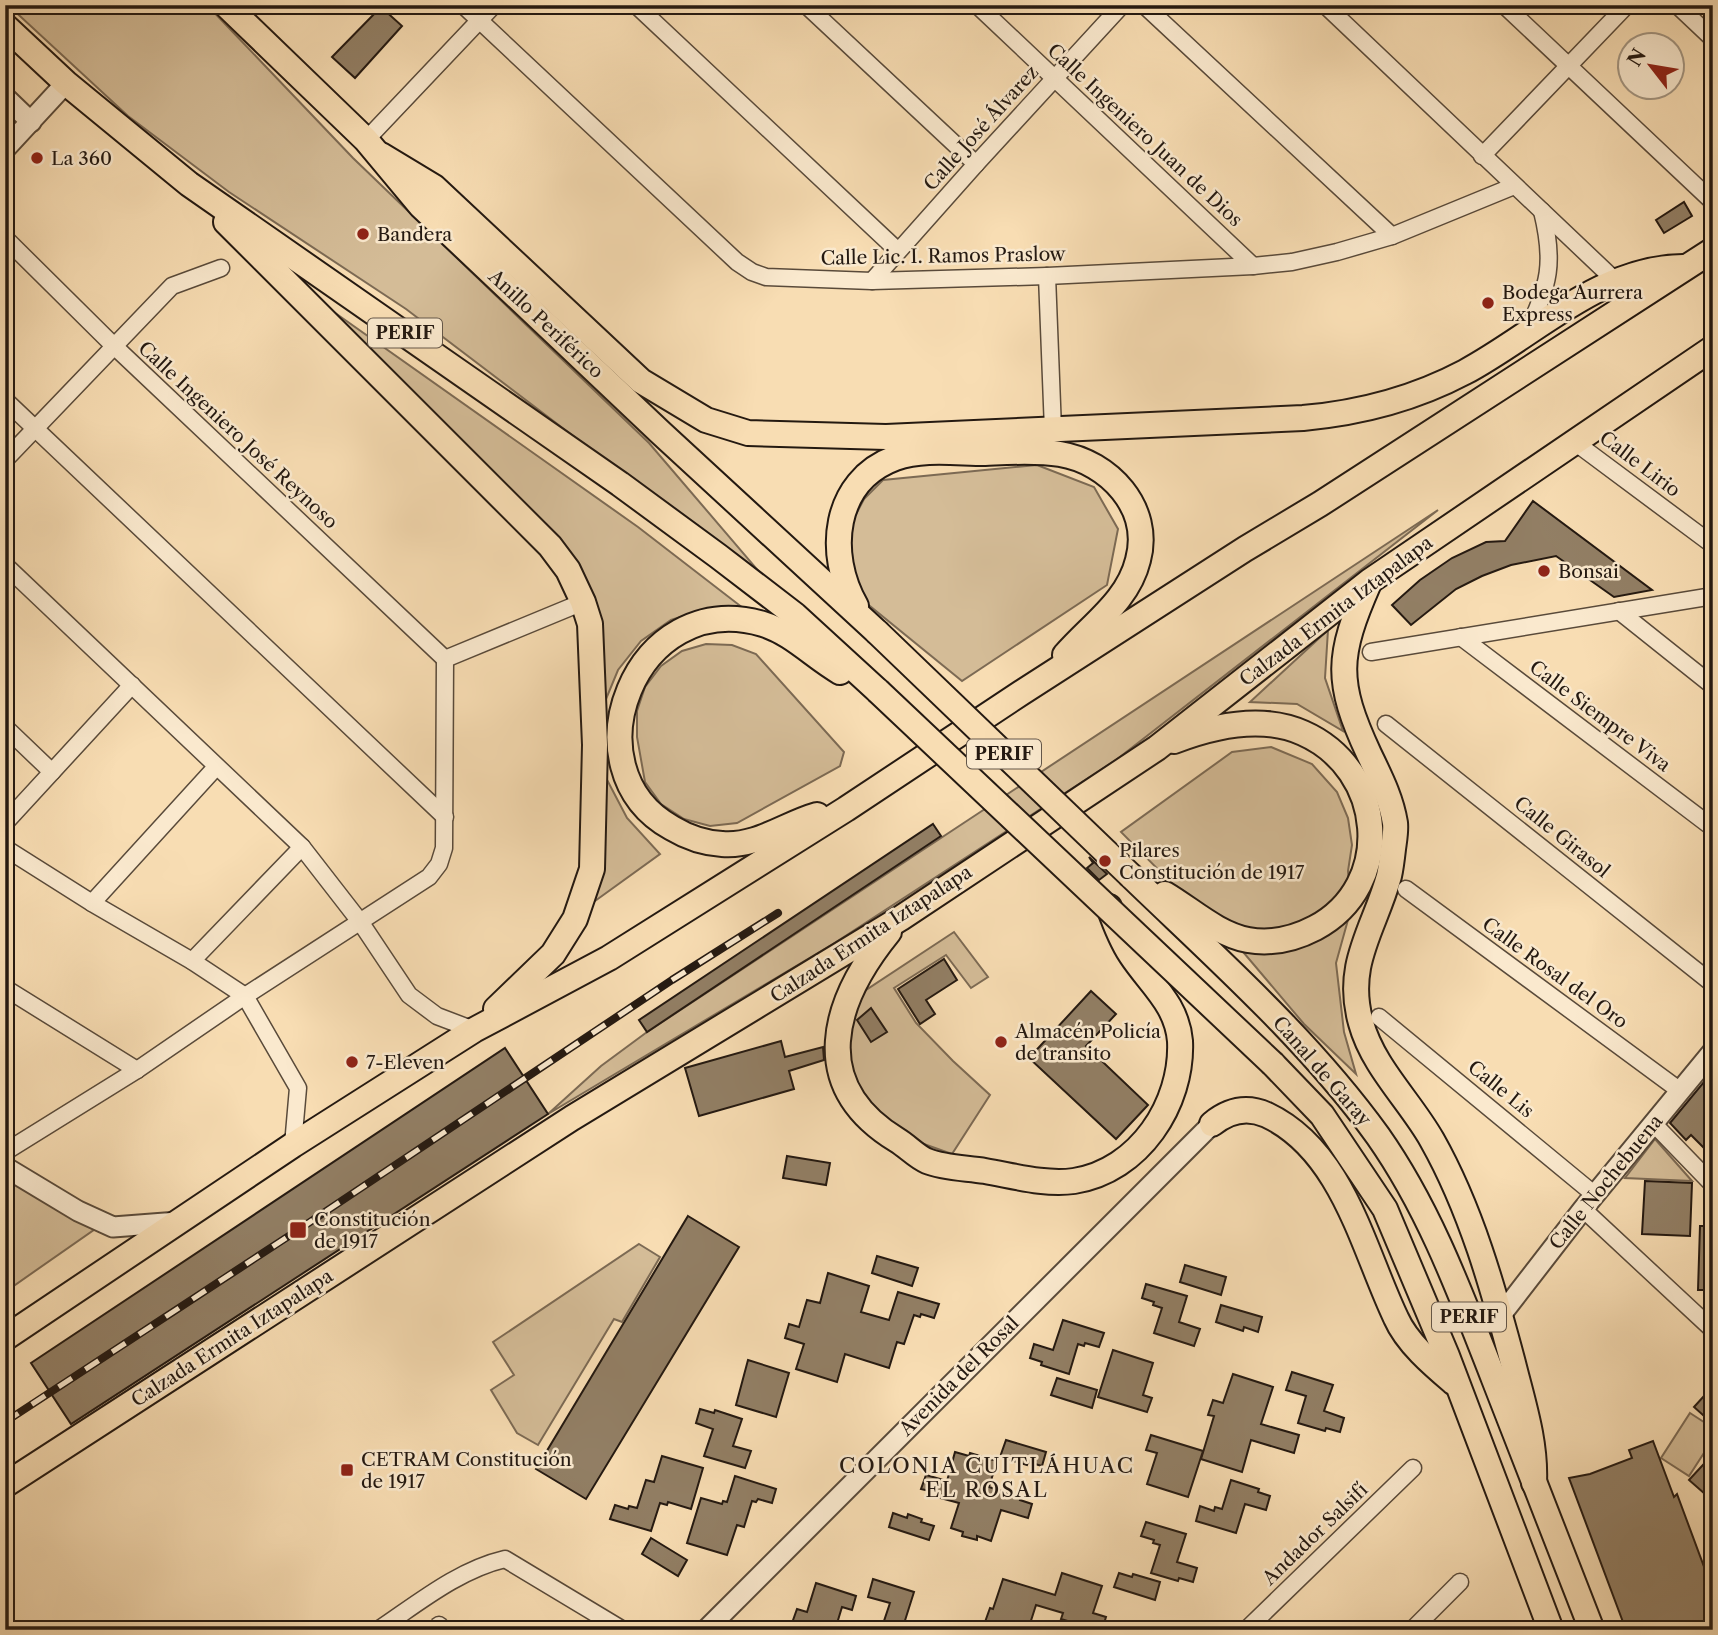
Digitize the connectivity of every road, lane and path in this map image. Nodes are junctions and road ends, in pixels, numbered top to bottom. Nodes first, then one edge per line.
1 (226, 5) edge
2 (463, 5) edge
3 (494, 5) edge
4 (636, 5) edge
5 (806, 5) edge
6 (977, 5) edge
7 (1122, 5) edge
8 (1144, 5) edge
9 (1325, 5) edge
10 (1504, 5) edge
11 (1627, 5) edge
12 (1677, 5) edge
13 (480, 21) junction
14 (5, 26) edge
15 (1713, 39) edge
16 (1568, 66) junction
17 (1055, 78) junction
18 (66, 82) junction
19 (5, 97) edge
20 (31, 122) junction
21 (373, 148) junction
22 (5, 149) edge
23 (1482, 156) junction
24 (976, 164) junction
25 (189, 184) junction
26 (1514, 186) junction
27 (1713, 202) edge
28 (1542, 211) junction
29 (1392, 236) junction
30 (5, 238) edge
31 (1713, 250) edge
32 (898, 251) junction
33 (1253, 266) junction
34 (1687, 267) junction
35 (221, 268) dead end
36 (1047, 276) junction
37 (1616, 279) junction
38 (872, 281) junction
39 (1634, 301) junction
40 (1526, 334) junction
41 (113, 345) junction
42 (1708, 357) edge
43 (5, 400) edge
44 (35, 429) junction
45 (1053, 430) junction
46 (1576, 443) junction
47 (5, 460) edge
48 (1713, 545) edge
49 (5, 565) edge
50 (1370, 581) junction
51 (1713, 596) edge
52 (583, 602) junction
53 (1619, 611) junction
54 (877, 632) junction
55 (1461, 637) junction
56 (1371, 652) dead end
57 (445, 659) junction
58 (1050, 675) junction
59 (132, 685) junction
60 (1713, 686) edge
61 (878, 691) junction
62 (1386, 724) dead end
63 (5, 727) edge
64 (1157, 748) junction
65 (216, 767) junction
66 (52, 772) junction
67 (846, 808) junction
68 (444, 817) junction
69 (5, 823) edge
70 (1713, 828) edge
71 (302, 847) junction
72 (5, 848) edge
73 (1131, 876) junction
74 (1406, 889) dead end
75 (92, 902) junction
76 (1109, 907) junction
77 (901, 918) junction
78 (361, 923) junction
79 (192, 961) junction
80 (1713, 984) edge
81 (5, 988) edge
82 (245, 996) junction
83 (1379, 1017) dead end
84 (474, 1030) junction
85 (1713, 1051) edge
86 (137, 1070) junction
87 (1679, 1090) junction
88 (1653, 1123) junction
89 (1212, 1124) joint
90 (293, 1145) junction
91 (5, 1152) edge
92 (5, 1167) edge
93 (1713, 1185) edge
94 (1589, 1202) junction
95 (177, 1222) junction
96 (1501, 1315) junction
97 (1713, 1330) edge
98 (5, 1338) edge
99 (1459, 1387) junction
100 (1413, 1468) dead end
101 (1534, 1483) junction
102 (5, 1485) edge
103 (1460, 1582) dead end
104 (377, 1630) edge
105 (623, 1630) edge
106 (706, 1630) edge
107 (1246, 1630) edge
108 (1412, 1630) edge
109 (1551, 1630) edge
110 (1592, 1630) edge

1 - 21 main road, Anillo Periférico / PERIF
2 - 13 street, Calle Lic. I. Ramos Praslow
3 - 13 street
4 - 32 street
5 - 24 street
6 - 17 street, Calle Ingeniero Juan de Dios
7 - 17 street, Calle José Álvarez
8 - 29 street
9 - 23 street
10 - 16 street
11 - 16 street
12 - 15 street
13 - 21 street
13 - 38 street, Calle Lic. I. Ramos Praslow
14 - 18 main road, PERIF
16 - 23 street
16 - 27 street
17 - 24 street, Calle José Álvarez
17 - 33 street, Calle Ingeniero Juan de Dios
18 - 20 street
18 - 25 main road, PERIF
19 - 20 street
20 - 22 street
21 - 45 main road
21 - 54 main road, Anillo Periférico / PERIF
23 - 26 street
24 - 32 street, Calle José Álvarez
25 - 52 main road
25 - 61 main road, PERIF
26 - 28 street
26 - 29 street, Calle Lic. I. Ramos Praslow
28 - 37 street
28 - 40 street
29 - 33 street, Calle Lic. I. Ramos Praslow
30 - 41 street, Calle Ingeniero José Reynoso
31 - 34 main road
32 - 38 street, Calle José Álvarez
33 - 36 street, Calle Lic. I. Ramos Praslow
34 - 37 main road
34 - 39 main road
35 - 41 street
36 - 38 street, Calle Lic. I. Ramos Praslow
36 - 45 street
37 - 39 street
37 - 40 main road
39 - 58 main road
40 - 45 main road
41 - 44 street
41 - 57 street, Calle Ingeniero José Reynoso
42 - 46 main road, Calzada Ermita Iztapalapa
43 - 44 street
44 - 47 street
44 - 68 street
46 - 48 street, Calle Lirio
46 - 50 main road, Calzada Ermita Iztapalapa
49 - 59 street
50 - 64 main road, Calzada Ermita Iztapalapa
50 - 96 main road
51 - 53 street
52 - 57 street
52 - 84 main road
53 - 55 street
53 - 60 street
54 - 58 main road
54 - 73 main road, Canal de Garay / PERIF, bridge
55 - 56 street
55 - 70 street, Calle Siempre Viva
57 - 68 street
58 - 67 main road
59 - 65 street
59 - 66 street
61 - 67 main road
61 - 76 main road, Canal de Garay / PERIF, bridge
62 - 80 street, Calle Girasol
63 - 66 street
64 - 73 main road
64 - 77 main road, Calzada Ermita Iztapalapa
65 - 71 street
65 - 75 street
66 - 69 street
67 - 84 main road
68 - 78 street
71 - 78 street
71 - 79 street
72 - 75 street
73 - 101 main road, Canal de Garay / PERIF
74 - 87 street, Calle Rosal del Oro
75 - 79 street
76 - 77 main road
76 - 99 main road, Canal de Garay / PERIF, bridge
77 - 102 main road, Calzada Ermita Iztapalapa
78 - 82 street
78 - 84 street
79 - 82 street
81 - 86 street
82 - 86 street
82 - 90 street
83 - 94 street, Calle Lis
84 - 90 main road
85 - 87 street, Calle Nochebuena
86 - 91 street
87 - 88 street, Calle Nochebuena
88 - 93 street
88 - 94 street, Calle Nochebuena
89 - 99 main road
89 - 106 street, Avenida del Rosal
90 - 95 main road
92 - 95 street
94 - 96 street, Calle Nochebuena
94 - 97 street, Calle Lis
95 - 98 main road
96 - 101 main road
99 - 109 main road, Canal de Garay / PERIF
100 - 107 street, Andador Salsifí
101 - 110 main road, Canal de Garay / PERIF
103 - 108 street
104 - 105 street

